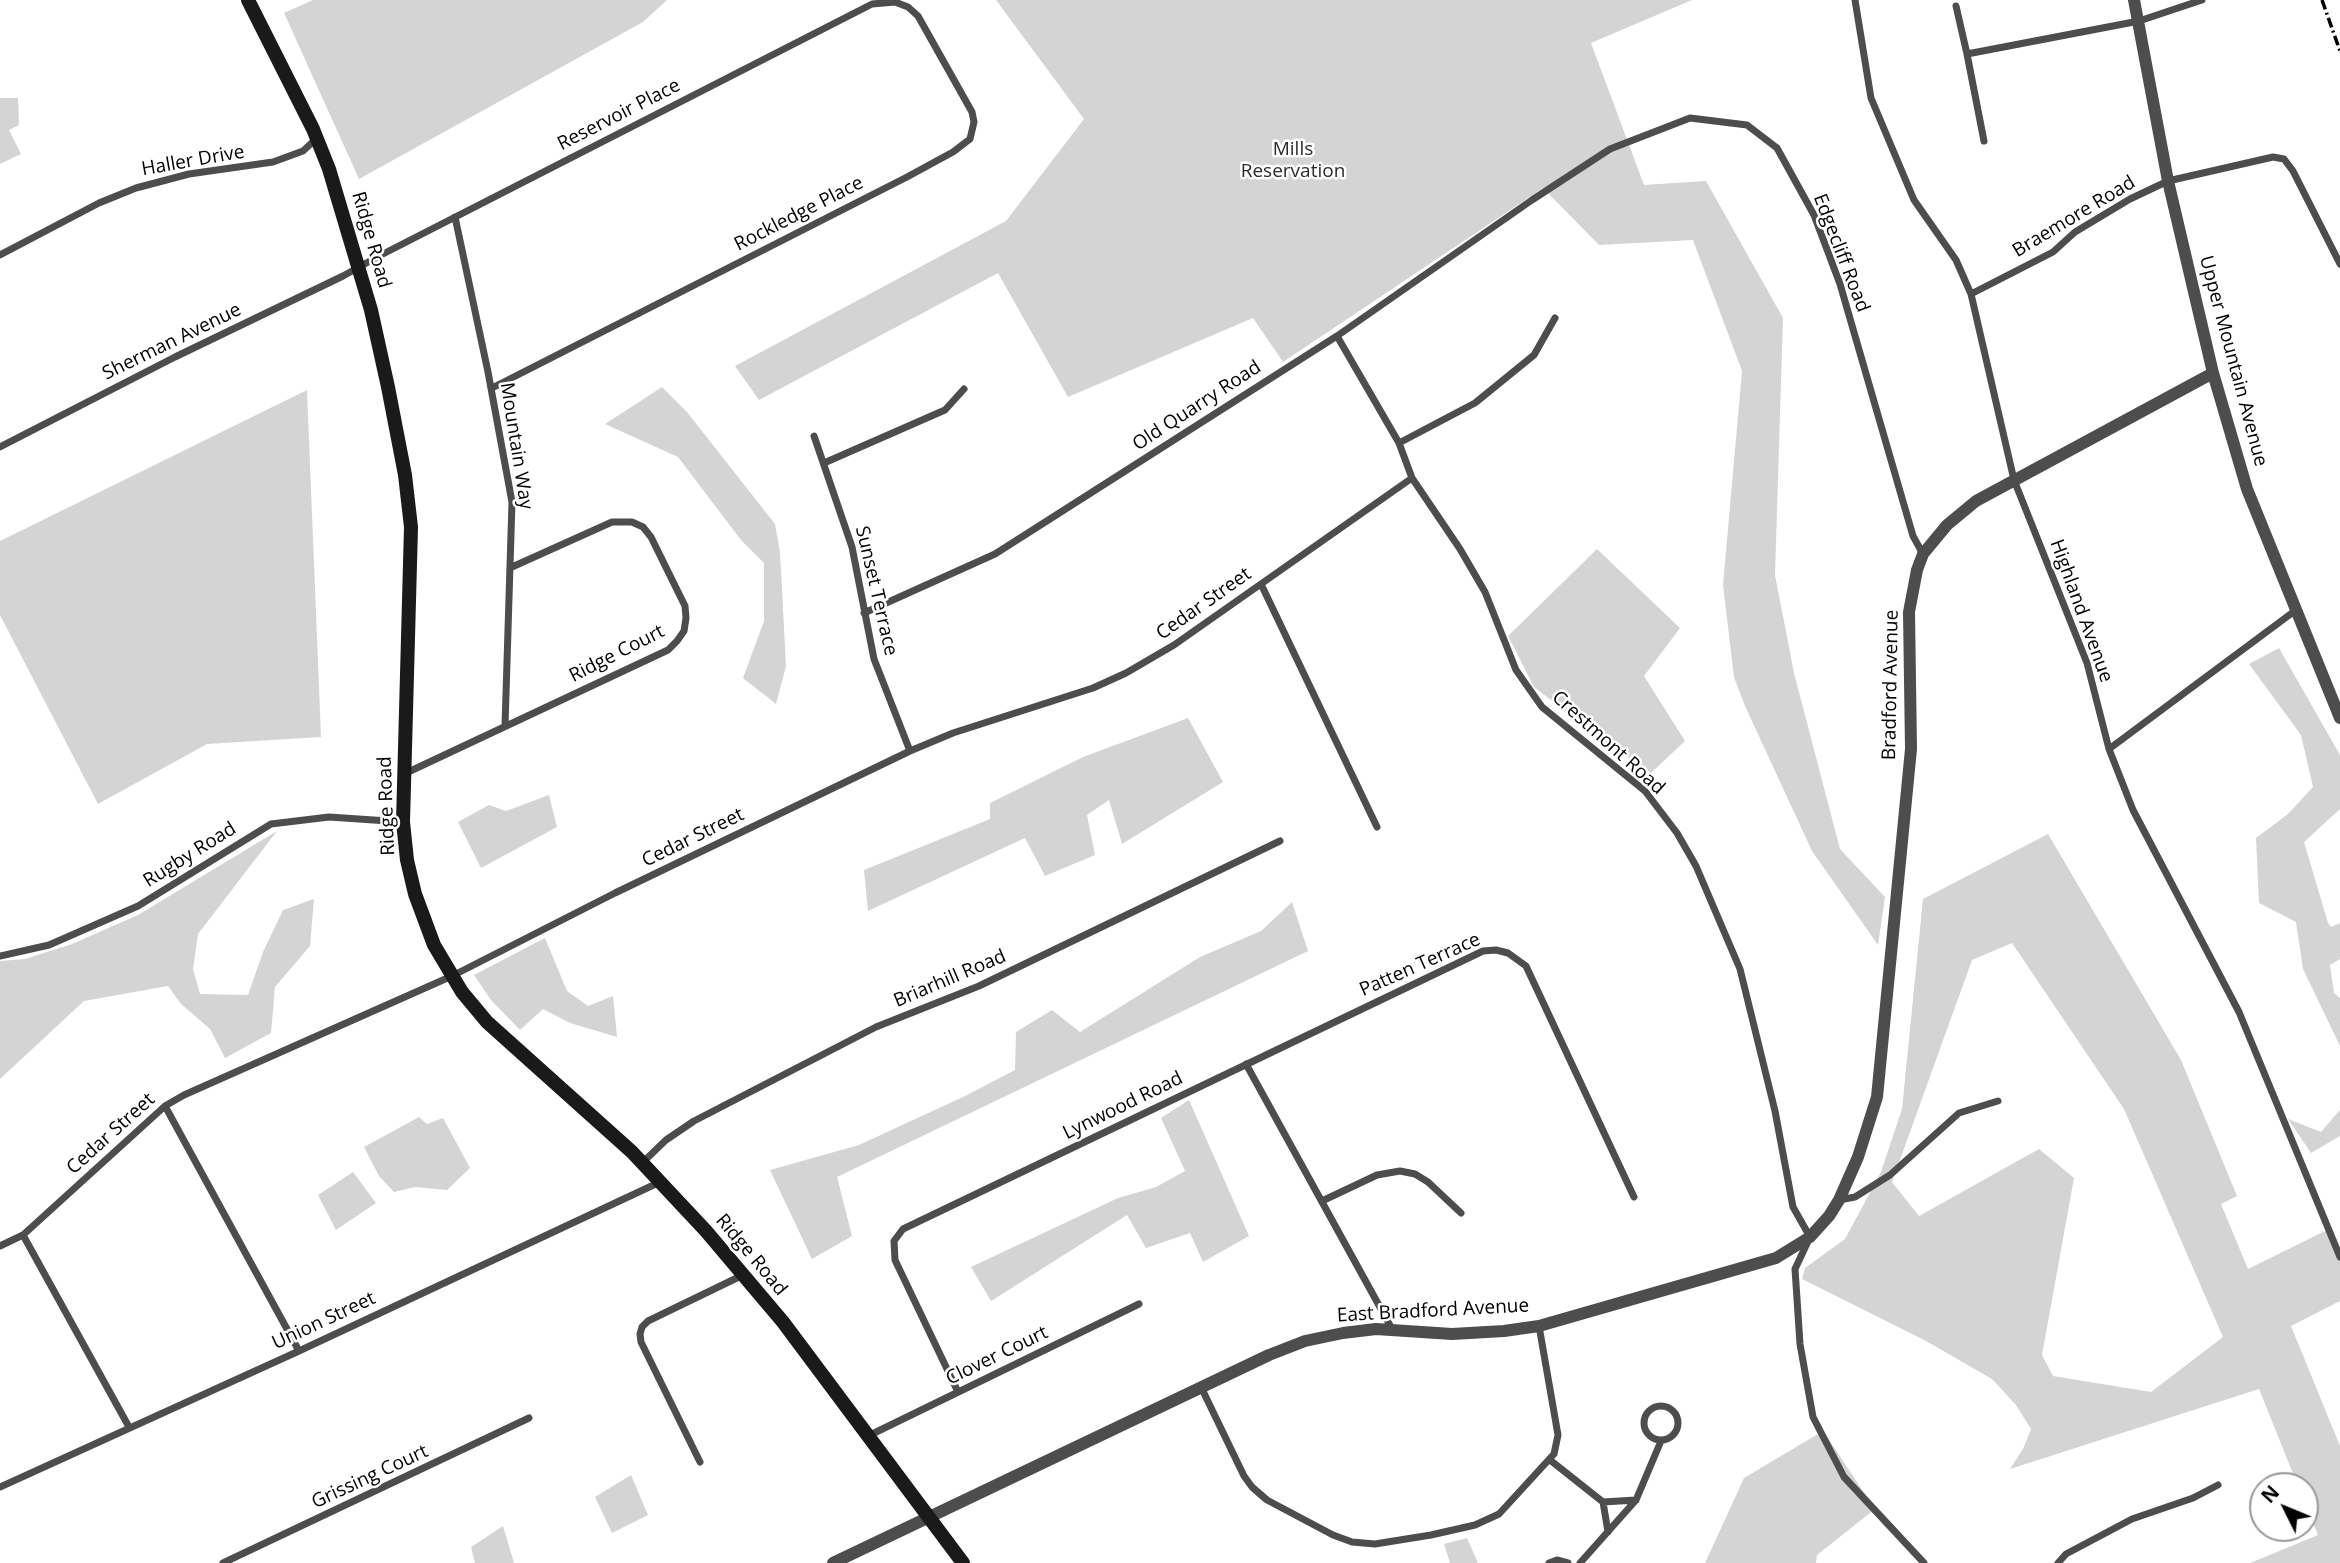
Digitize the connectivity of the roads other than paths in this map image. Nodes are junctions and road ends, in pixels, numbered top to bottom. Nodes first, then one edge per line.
1 (1855, 0) edge
2 (2134, 0) edge
3 (2202, 0) edge
4 (252, 2) edge
5 (895, 2) joint
6 (1956, 6) dead end
7 (2139, 21) junction
8 (1967, 54) junction
9 (317, 138) junction
10 (1984, 141) dead end
11 (2168, 181) junction
12 (1532, 200) joint
13 (455, 217) junction
14 (0, 255) edge
15 (2340, 264) edge
16 (359, 267) junction
17 (1971, 293) junction
18 (1555, 318) dead end
19 (1337, 336) junction
20 (2213, 373) junction
21 (492, 388) junction
22 (964, 389) dead end
23 (814, 436) dead end
24 (1399, 443) junction
25 (0, 447) edge
26 (824, 463) junction
27 (1412, 478) junction
28 (2014, 480) junction
29 (1923, 554) junction
30 (512, 567) junction
31 (1261, 584) junction
32 (2296, 610) junction
33 (864, 613) junction
34 (2340, 718) edge
35 (505, 726) junction
36 (2109, 749) junction
37 (911, 751) junction
38 (404, 774) junction
39 (403, 822) junction
40 (1377, 827) dead end
41 (1280, 841) dead end
42 (0, 956) edge
43 (452, 976) junction
44 (1886, 994) joint
45 (1246, 1064) junction
46 (1998, 1101) dead end
47 (165, 1106) junction
48 (642, 1163) junction
49 (661, 1181) junction
50 (1634, 1197) dead end
51 (1839, 1200) junction
52 (1322, 1201) junction
53 (1461, 1213) dead end
54 (23, 1236) junction
55 (1810, 1237) junction
56 (0, 1246) edge
57 (2340, 1257) edge
58 (743, 1275) junction
59 (1139, 1304) dead end
60 (1539, 1326) junction
61 (1392, 1329) junction
62 (299, 1351) junction
63 (1200, 1387) junction
64 (958, 1392) junction
65 (529, 1419) dead end
66 (129, 1427) junction
67 (868, 1436) junction
68 (1661, 1441) junction
69 (1550, 1460) junction
70 (699, 1462) dead end
71 (2218, 1485) dead end
72 (0, 1487) edge
73 (1636, 1500) junction
74 (1603, 1502) junction
75 (929, 1517) junction
76 (1608, 1532) junction
77 (223, 1563) edge
78 (833, 1563) edge
79 (963, 1563) edge
80 (1549, 1563) edge
81 (1568, 1563) edge
82 (1580, 1563) edge
83 (1924, 1563) edge
84 (2058, 1563) edge

1 - 17 street, Highland Avenue
2 - 7 street, Upper Mountain Avenue
3 - 7 street
4 - 9 main road, Ridge Road
5 - 13 street, Reservoir Place
5 - 21 street, Rockledge Place
6 - 8 street
7 - 8 street
7 - 11 street, Upper Mountain Avenue
8 - 10 street
9 - 14 street, Haller Drive
9 - 16 main road, Ridge Road
11 - 15 street, Braemore Road
11 - 17 street, Braemore Road
11 - 20 street, Upper Mountain Avenue
12 - 19 street, Old Quarry Road
12 - 29 street, Edgecliff Road
13 - 16 street, Reservoir Place
13 - 21 street, Mountain Way
16 - 25 street, Sherman Avenue
16 - 38 main road, Ridge Road
17 - 28 street, Highland Avenue
18 - 24 street
19 - 24 street, Crestmont Road
19 - 33 street, Old Quarry Road
20 - 28 street, Bradford Avenue
20 - 32 street, Upper Mountain Avenue
21 - 30 street, Mountain Way
22 - 26 street
23 - 26 street, Sunset Terrace
24 - 27 street, Crestmont Road
26 - 33 street, Sunset Terrace
27 - 31 street, Cedar Street
27 - 55 street, Crestmont Road
28 - 29 street, Bradford Avenue
28 - 36 street, Highland Avenue
29 - 44 street, Bradford Avenue
30 - 35 street, Mountain Way
30 - 35 street, Ridge Court
31 - 37 street, Cedar Street
31 - 40 street
32 - 34 street, Upper Mountain Avenue
32 - 36 street
33 - 37 street, Sunset Terrace
35 - 38 street, Ridge Court
36 - 57 street, Highland Avenue
37 - 43 street, Cedar Street
38 - 39 main road, Ridge Road
39 - 42 street, Rugby Road
39 - 43 main road, Ridge Road
41 - 48 street, Briarhill Road
43 - 47 street, Cedar Street
43 - 48 main road, Ridge Road
44 - 51 street, East Bradford Avenue
45 - 50 street, Patten Terrace
45 - 52 street
45 - 64 street, Lynwood Road
46 - 51 street
47 - 54 street, Cedar Street
47 - 62 street
48 - 49 main road, Ridge Road
49 - 58 main road, Ridge Road
49 - 62 street, Union Street
51 - 55 street, East Bradford Avenue
52 - 53 street
52 - 61 street
54 - 56 street, Cedar Street
54 - 66 street
55 - 60 street, East Bradford Avenue
55 - 83 street
58 - 67 main road, Ridge Road
58 - 70 street
59 - 64 street, Clover Court
60 - 61 street, East Bradford Avenue
60 - 69 street
61 - 63 street, East Bradford Avenue
62 - 66 street, Union Street
63 - 69 street
63 - 75 street, East Bradford Avenue
64 - 67 street, Clover Court
65 - 77 street, Grissing Court
66 - 72 street, Union Street
67 - 75 main road, Ridge Road
68 - 68 street
68 - 73 street
69 - 74 street
71 - 84 street
73 - 74 street
73 - 76 street
74 - 76 street
75 - 78 street, East Bradford Avenue
75 - 79 main road, Ridge Road
76 - 82 street
80 - 81 street

